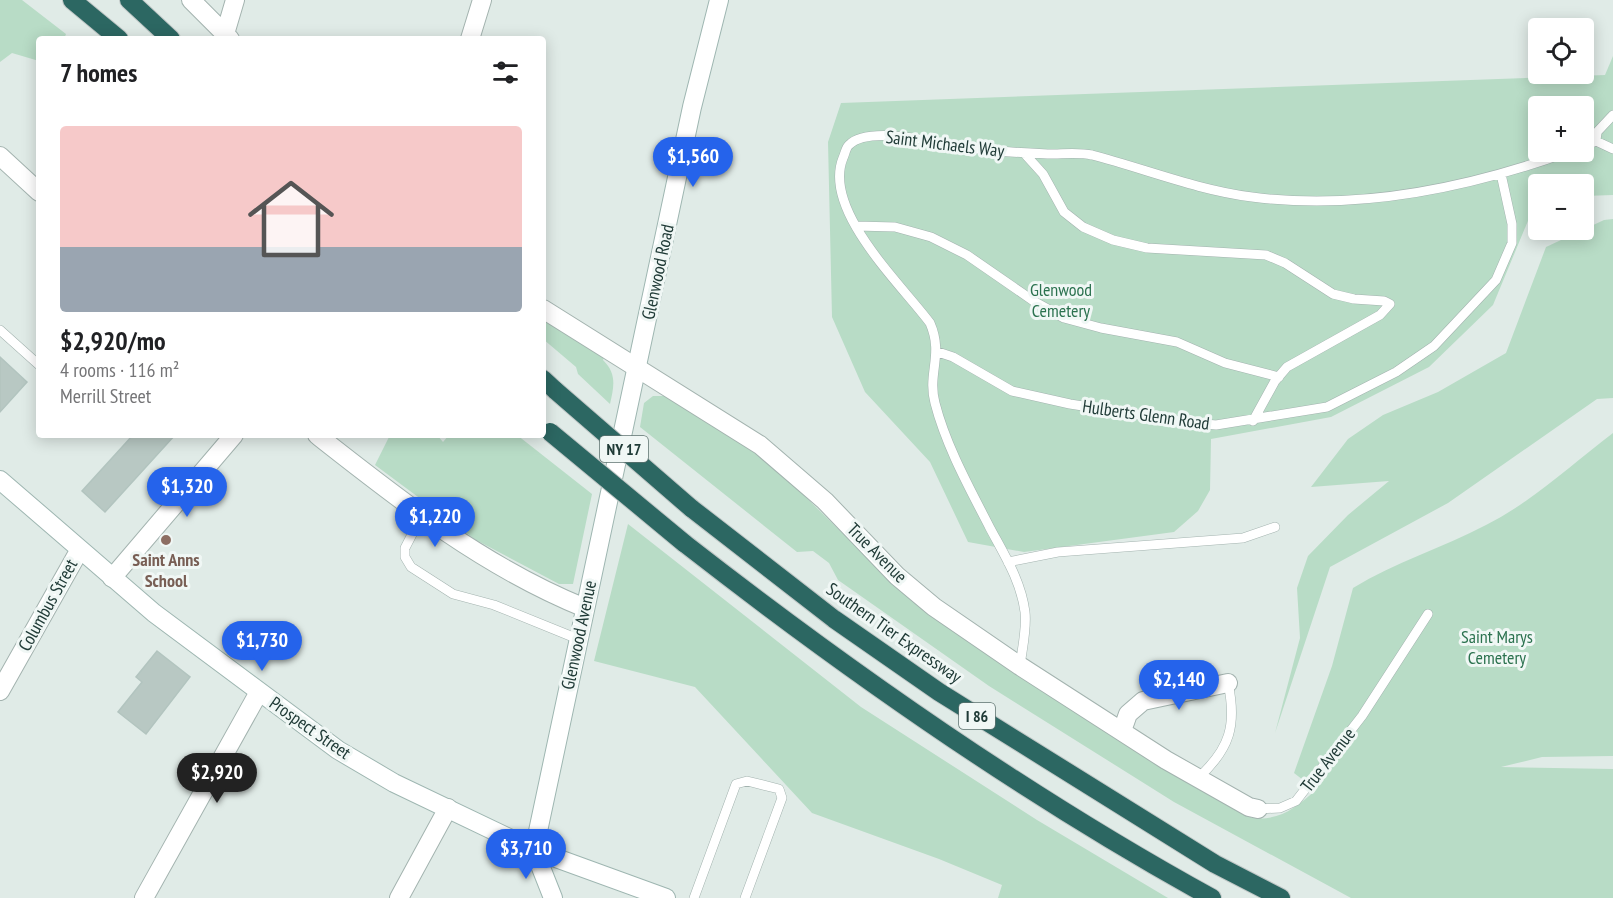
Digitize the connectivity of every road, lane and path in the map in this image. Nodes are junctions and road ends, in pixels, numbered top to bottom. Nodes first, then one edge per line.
1 (72, 0) edge
2 (129, 0) edge
3 (191, 0) edge
4 (236, 0) edge
5 (482, 0) edge
6 (719, 0) edge
7 (115, 36) edge
8 (168, 36) edge
9 (227, 36) edge
10 (471, 36) edge
11 (1613, 115) edge
12 (1596, 141) joint
13 (1613, 149) edge
14 (1024, 153) junction
15 (0, 156) edge
16 (1538, 162) edge
17 (1501, 174) junction
18 (36, 189) edge
19 (856, 226) junction
20 (546, 311) edge
21 (0, 330) edge
22 (938, 352) junction
23 (36, 362) edge
24 (638, 369) junction
25 (1279, 376) junction
26 (550, 385) edge
27 (1253, 421) junction
28 (546, 429) edge
29 (231, 438) edge
30 (321, 438) edge
31 (0, 480) edge
32 (691, 508) joint
33 (422, 517) junction
34 (1275, 527) dead end
35 (684, 543) joint
36 (79, 551) junction
37 (1008, 562) junction
38 (112, 578) junction
39 (585, 608) junction
40 (1428, 614) dead end
41 (578, 639) junction
42 (1020, 666) junction
43 (1228, 683) joint
44 (0, 691) edge
45 (259, 692) junction
46 (1122, 731) junction
47 (1198, 778) junction
48 (448, 808) junction
49 (1258, 809) joint
50 (534, 850) junction
51 (144, 898) edge
52 (399, 898) edge
53 (553, 898) edge
54 (666, 898) edge
55 (694, 898) edge
56 (745, 898) edge
57 (1212, 898) edge
58 (1281, 898) edge

1 - 7 highway
2 - 8 highway
3 - 9 street
4 - 9 street
5 - 10 street
6 - 24 street, Glenwood Road
11 - 12 lane
12 - 13 lane
14 - 17 lane, Saint Michaels Way
14 - 19 lane, Saint Michaels Way
14 - 25 lane
15 - 18 street
16 - 17 lane, Saint Michaels Way
17 - 27 lane, Hulberts Glenn Road
19 - 22 lane, Saint Michaels Way
19 - 25 lane
20 - 24 street, True Avenue
21 - 23 lane
22 - 27 lane, Hulberts Glenn Road
22 - 37 lane, Saint Michaels Way
24 - 39 street, Glenwood Avenue
24 - 42 street, True Avenue
25 - 27 lane
26 - 32 highway, Southern Tier Expressway / NY 17, bridge
28 - 35 highway, NY 17, bridge
29 - 38 street
30 - 33 street
31 - 36 street, Prospect Street
32 - 58 highway, Southern Tier Expressway / I 86
33 - 39 street
33 - 41 lane
34 - 37 lane
35 - 57 highway, I 86
36 - 38 street, Prospect Street
36 - 44 street, Columbus Street
37 - 42 lane, Saint Michaels Way
38 - 45 street, Prospect Street
39 - 41 street, Glenwood Avenue
40 - 49 lane, True Avenue
41 - 50 street, Glenwood Avenue
42 - 46 street, True Avenue
43 - 46 street
43 - 47 lane
45 - 48 street, Prospect Street
45 - 51 street
46 - 47 street, True Avenue
47 - 49 street, True Avenue
48 - 50 street, Prospect Street
48 - 52 street
50 - 53 street
50 - 54 street, Prospect Street
55 - 56 lane

